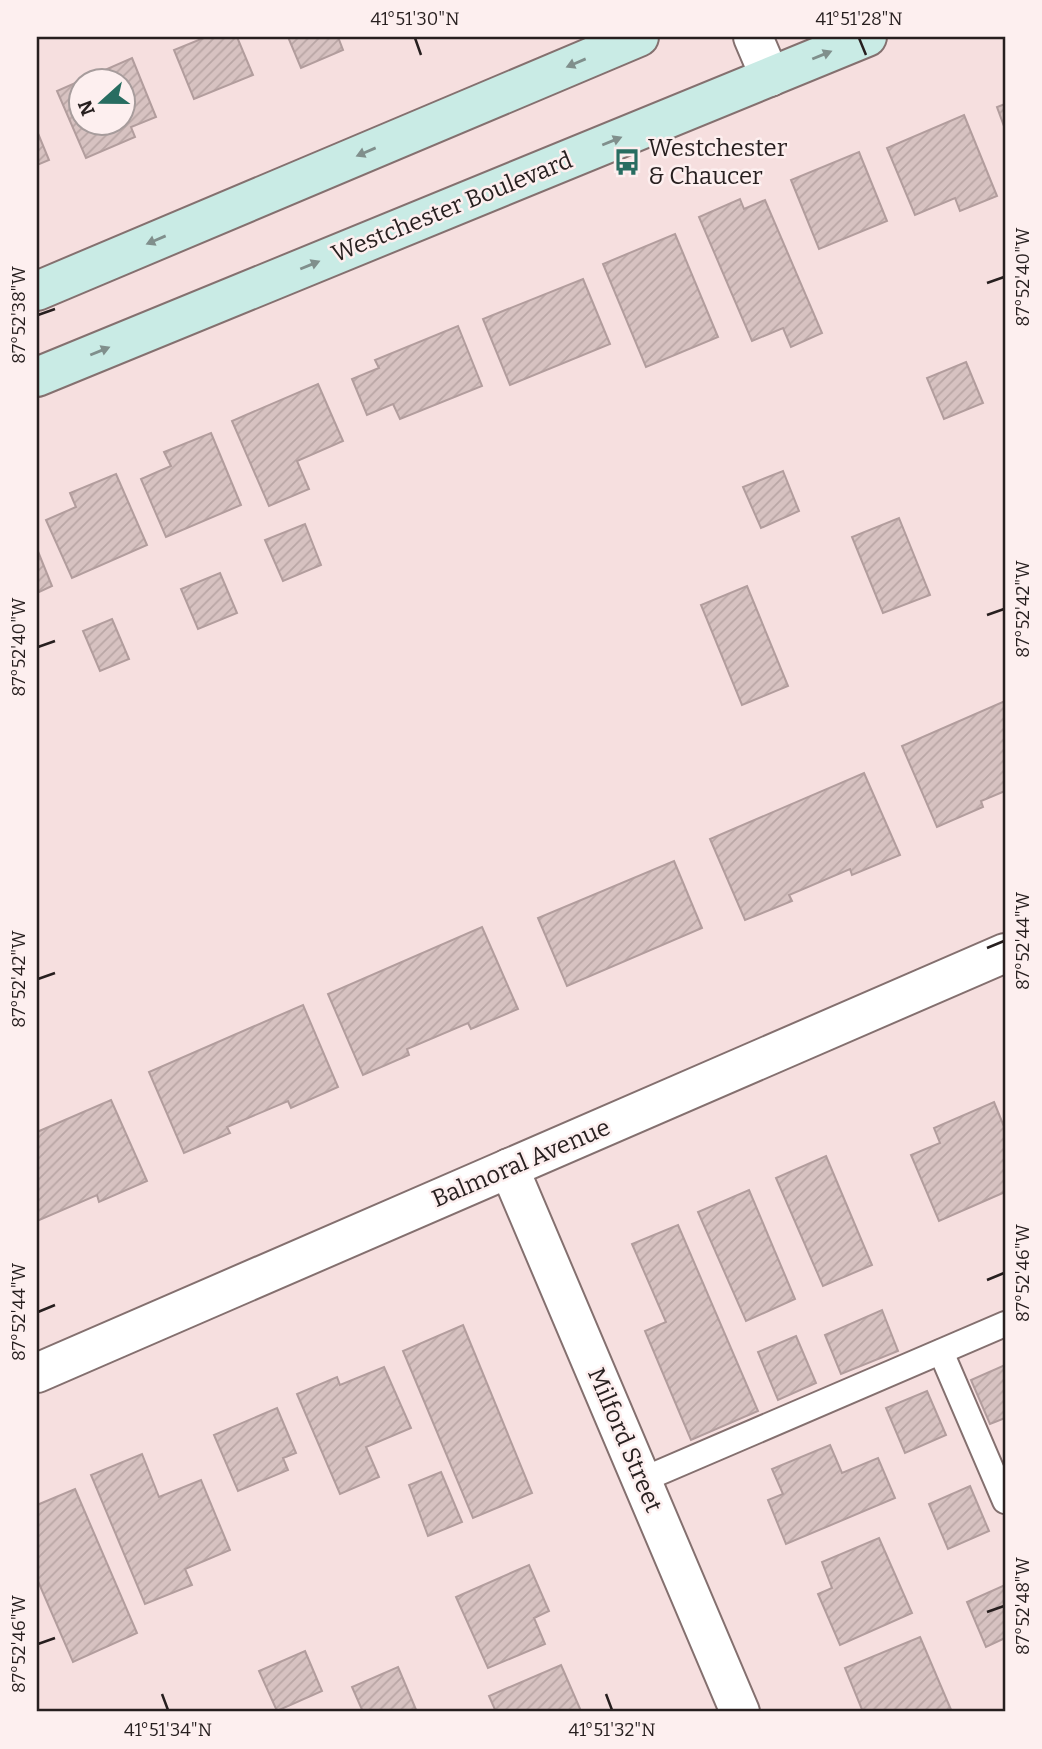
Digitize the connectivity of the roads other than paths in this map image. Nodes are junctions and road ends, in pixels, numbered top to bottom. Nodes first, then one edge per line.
1 (639, 37) edge
2 (753, 37) edge
3 (867, 37) edge
4 (770, 77) junction
5 (37, 291) edge
6 (37, 377) edge
7 (1005, 954) edge
8 (509, 1168) junction
9 (1005, 1324) edge
10 (941, 1352) junction
11 (37, 1373) edge
12 (642, 1480) junction
13 (1005, 1501) edge
14 (740, 1712) edge

1 -> 5 street
2 - 4 street
4 -> 3 street, Westchester Boulevard
6 -> 4 street, Westchester Boulevard
7 - 8 street, Balmoral Avenue
8 - 11 street, Balmoral Avenue
8 - 12 street, Milford Street
9 - 10 lane
10 - 12 lane
10 - 13 lane
12 - 14 street, Milford Street

